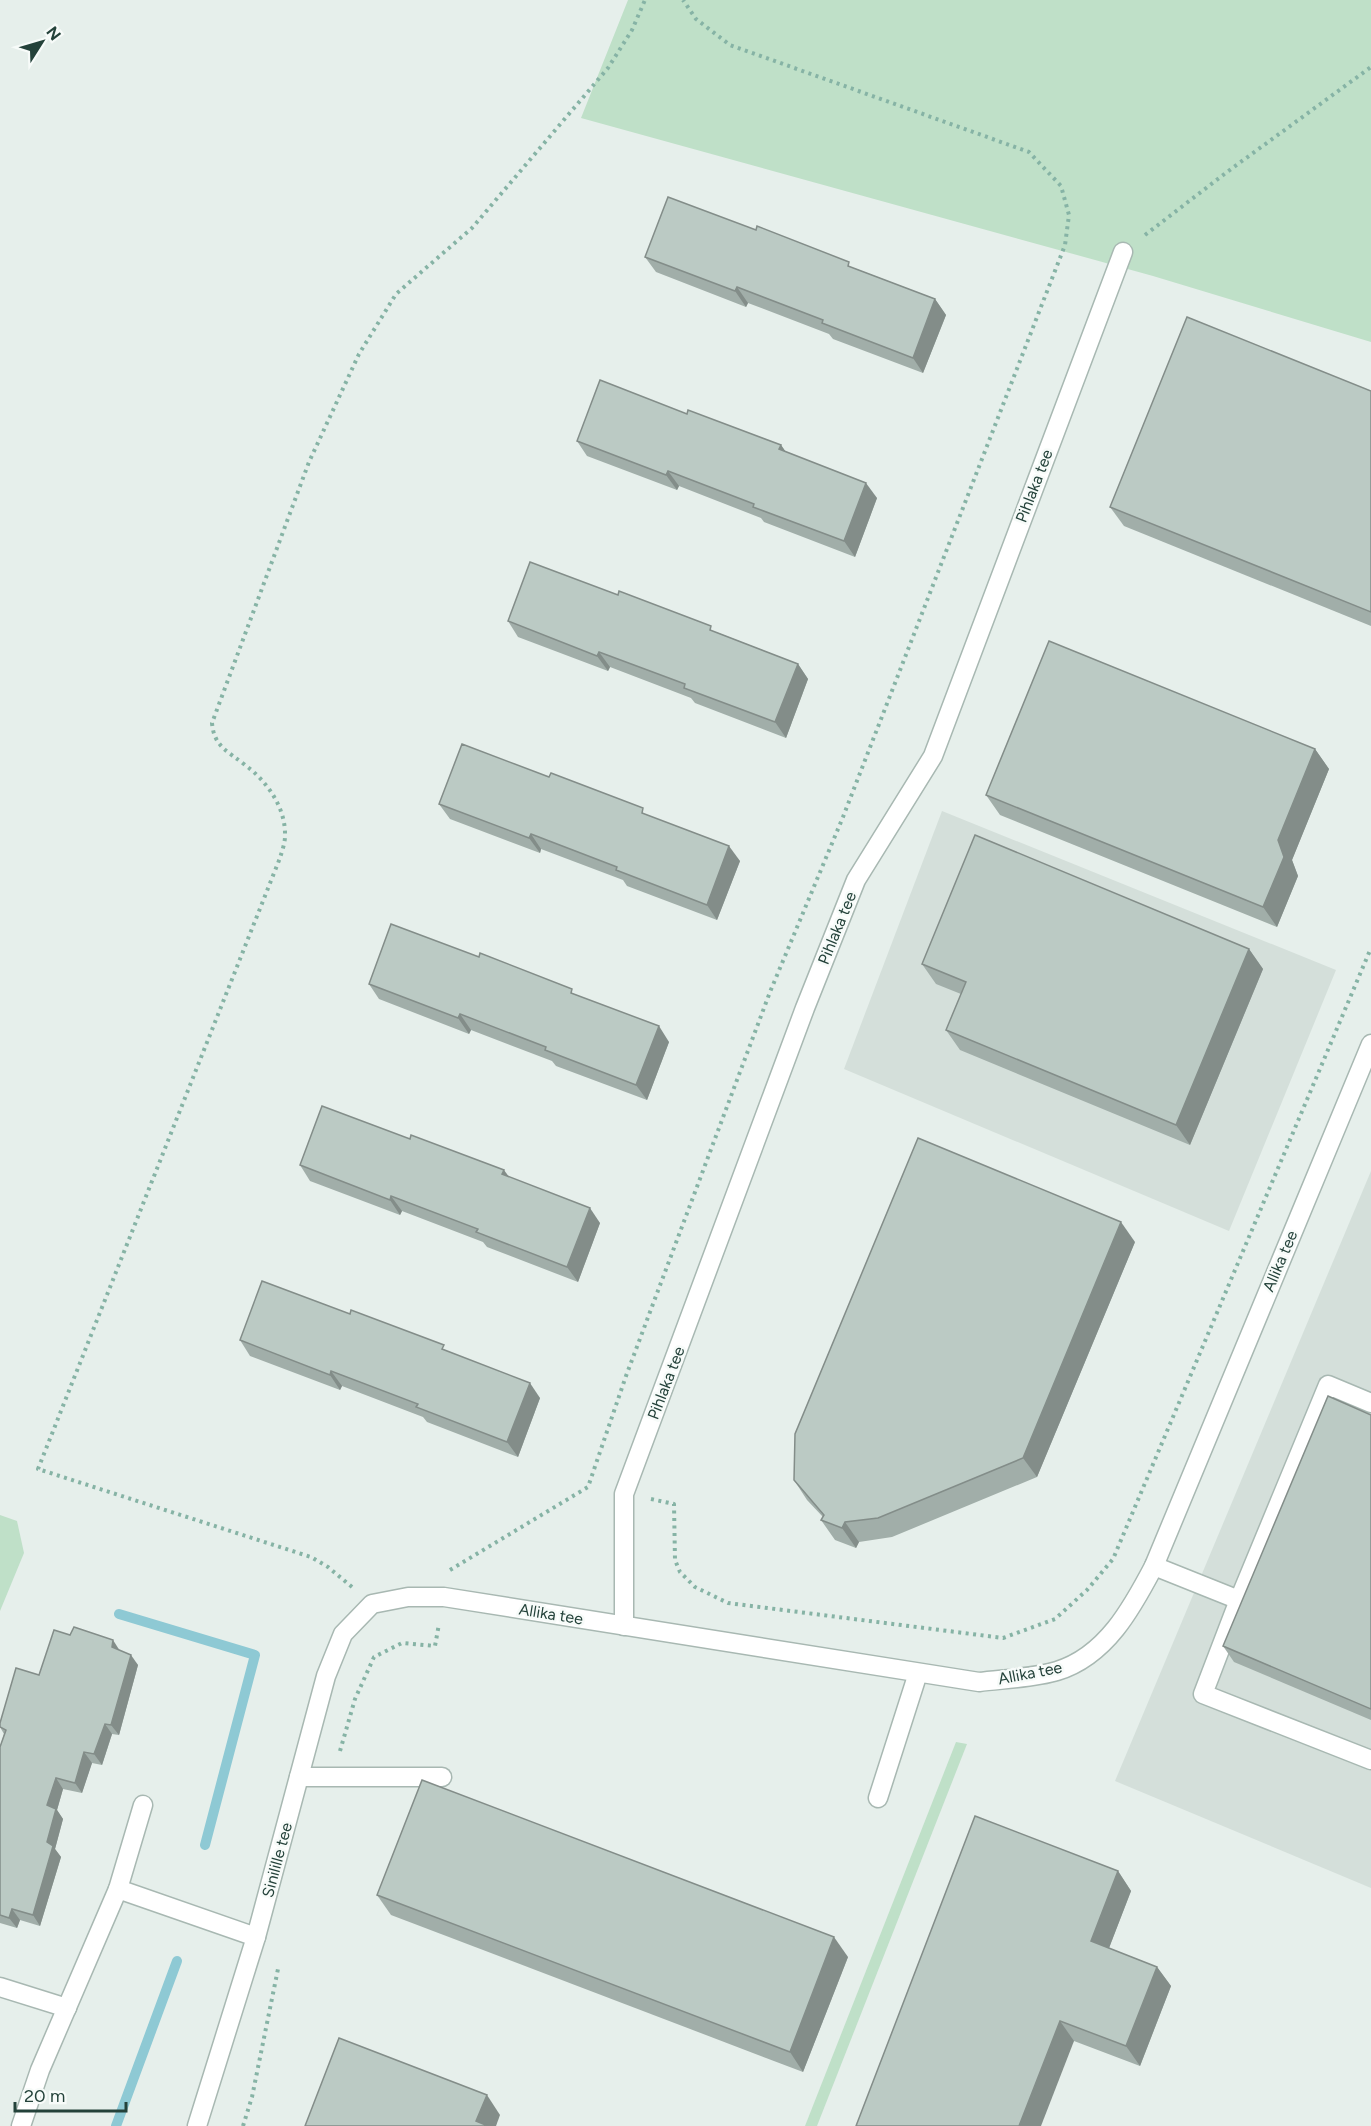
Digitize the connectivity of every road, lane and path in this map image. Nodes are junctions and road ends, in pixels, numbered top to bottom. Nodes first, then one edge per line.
1 (645, 0) edge
2 (683, 0) edge
3 (1371, 67) edge
4 (1123, 252) joint
5 (1371, 948) edge
6 (1371, 1044) edge
7 (1371, 1403) edge
8 (588, 1487) junction
9 (624, 1494) junction
10 (1154, 1566) junction
11 (444, 1597) junction
12 (1239, 1600) junction
13 (372, 1604) junction
14 (624, 1626) junction
15 (918, 1673) junction
16 (1371, 1760) edge
17 (299, 1777) junction
18 (332, 1777) junction
19 (442, 1777) dead end
20 (878, 1798) dead end
21 (143, 1805) dead end
22 (118, 1889) junction
23 (256, 1937) junction
24 (280, 1959) dead end
25 (0, 1987) edge
26 (67, 2008) junction
27 (21, 2126) edge
28 (197, 2126) edge
29 (243, 2126) edge

1 - 13 path
2 - 8 path
3 - 4 path
4 - 9 street, Pihlaka tee
5 - 9 path
6 - 10 street, Allika tee
7 - 12 street
8 - 9 path
8 - 11 path
9 - 14 street, Pihlaka tee
10 - 12 street
10 - 15 street, Allika tee
11 - 13 street, Allika tee
11 - 14 street, Allika tee
11 - 18 path
12 - 16 street
13 - 17 street, Sinilille tee
14 - 15 street, Allika tee
15 - 20 street
17 - 18 street
17 - 23 street, Sinilille tee
18 - 19 street
21 - 22 street
22 - 23 street
22 - 26 street
23 - 28 street, Sinilille tee
24 - 29 path
25 - 26 street
26 - 27 street

